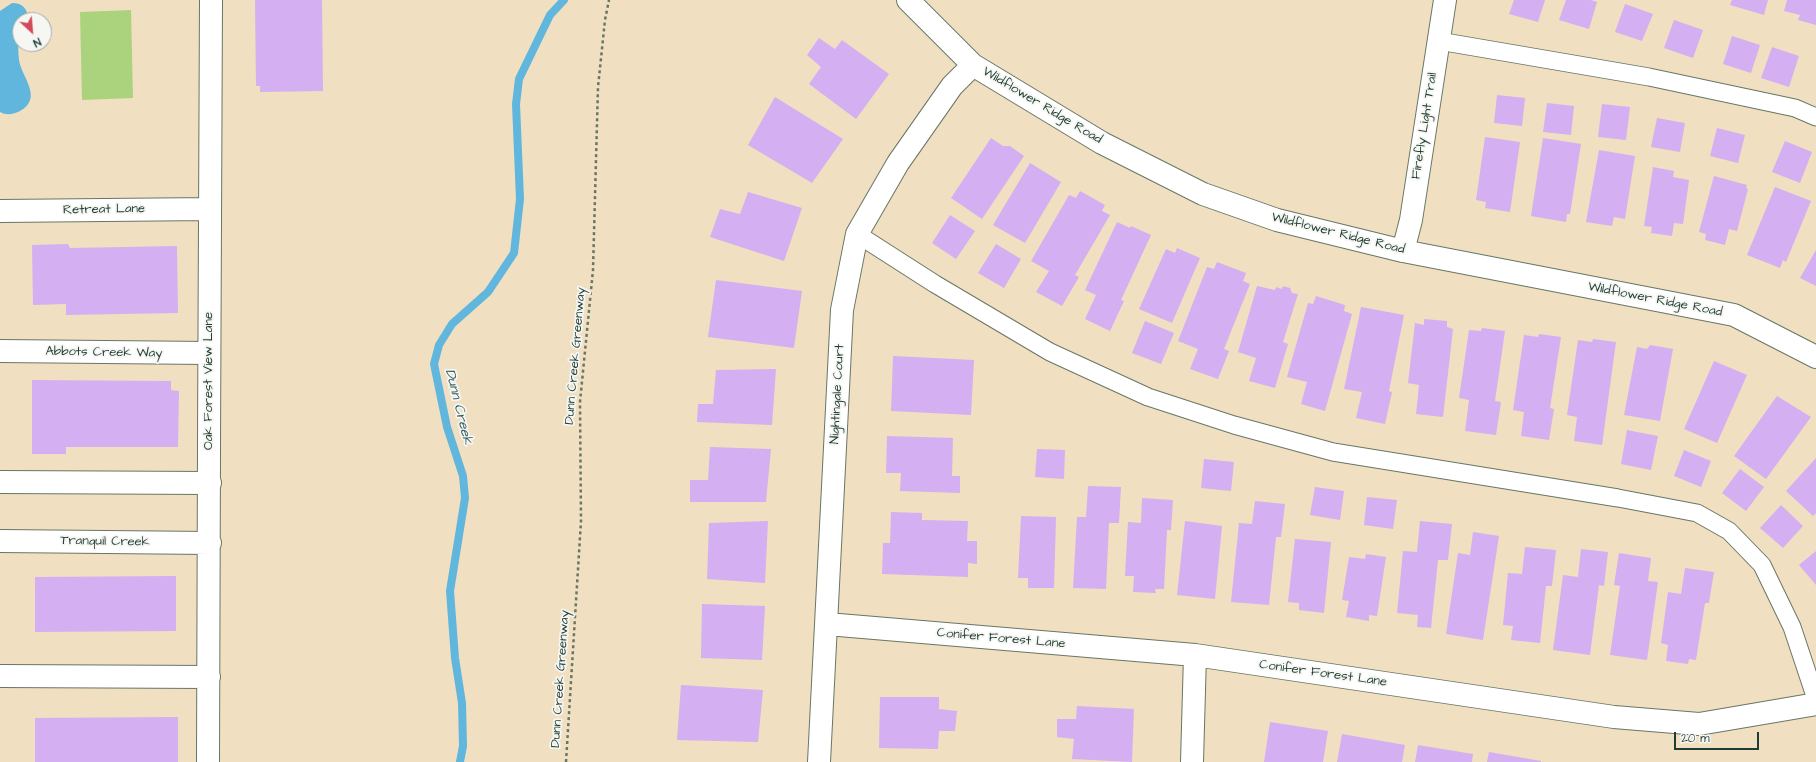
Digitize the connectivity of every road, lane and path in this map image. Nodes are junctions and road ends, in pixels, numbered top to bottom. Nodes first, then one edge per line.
1 (210, 0) edge
2 (609, 0) edge
3 (908, 0) edge
4 (1445, 0) edge
5 (1438, 41) junction
6 (974, 65) junction
7 (1816, 118) edge
8 (209, 209) junction
9 (0, 211) edge
10 (857, 234) junction
11 (1403, 251) junction
12 (0, 351) edge
13 (208, 353) junction
14 (1816, 357) edge
15 (0, 482) edge
16 (210, 483) junction
17 (0, 541) edge
18 (210, 543) junction
19 (827, 624) junction
20 (1195, 655) junction
21 (0, 676) edge
22 (209, 677) junction
23 (1816, 699) edge
24 (1816, 704) edge
25 (208, 762) edge
26 (566, 762) edge
27 (819, 762) edge
28 (1192, 762) edge

1 - 8 street, Oak Forest View Lane
2 - 26 path, Dunn Creek Greenway
3 - 6 street, Wildflower Ridge Road
4 - 5 street, Firefly Light Trail
5 - 7 lane
5 - 11 street, Firefly Light Trail
6 - 10 street, Nightingale Court
6 - 11 street, Wildflower Ridge Road
8 - 9 street, Retreat Lane
8 - 13 street, Oak Forest View Lane
10 - 19 street, Nightingale Court
10 - 23 lane
11 - 14 street, Wildflower Ridge Road
12 - 13 street, Abbots Creek Way
13 - 16 street, Oak Forest View Lane
15 - 16 street
16 - 18 street, Oak Forest View Lane
17 - 18 street, Tranquil Creek
18 - 22 street, Oak Forest View Lane
19 - 20 street, Conifer Forest Lane
19 - 27 street, Nightingale Court
20 - 24 street, Conifer Forest Lane
20 - 28 street
21 - 22 street
22 - 25 street, Oak Forest View Lane

